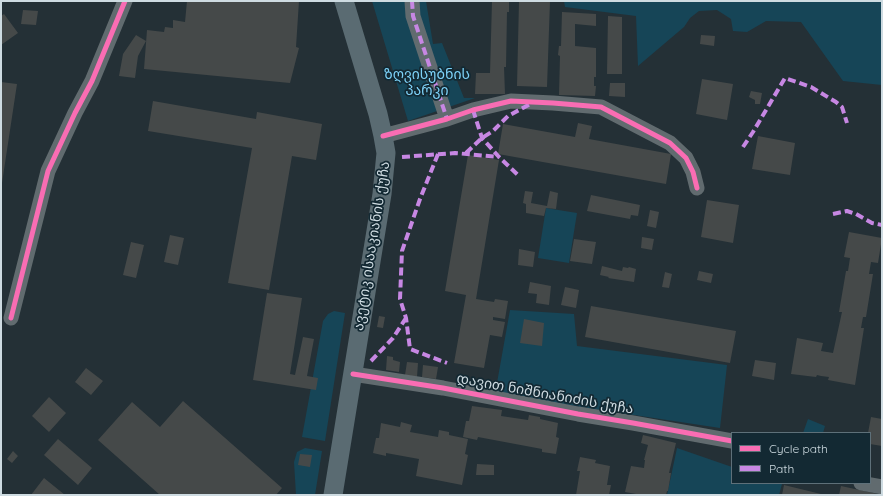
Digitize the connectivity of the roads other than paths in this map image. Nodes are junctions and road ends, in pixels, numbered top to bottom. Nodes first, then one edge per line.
1 (125, 1) edge
2 (344, 1) edge
3 (412, 1) edge
4 (447, 119) junction
5 (384, 136) junction
6 (697, 188) dead end
7 (11, 318) dead end
8 (353, 374) junction
9 (731, 441) edge
10 (866, 484) edge
11 (882, 487) edge
12 (333, 495) edge

1 - 7 street
2 - 5 main road, ავეტიკ ისააკიანის ქუჩა
3 - 4 street
4 - 5 street
4 - 6 street
5 - 8 main road, ავეტიკ ისააკიანის ქუჩა
8 - 9 street, დავით ნიშნიანიძის ქუჩა
8 - 12 main road, ავეტიკ ისააკიანის ქუჩა
10 - 11 street

